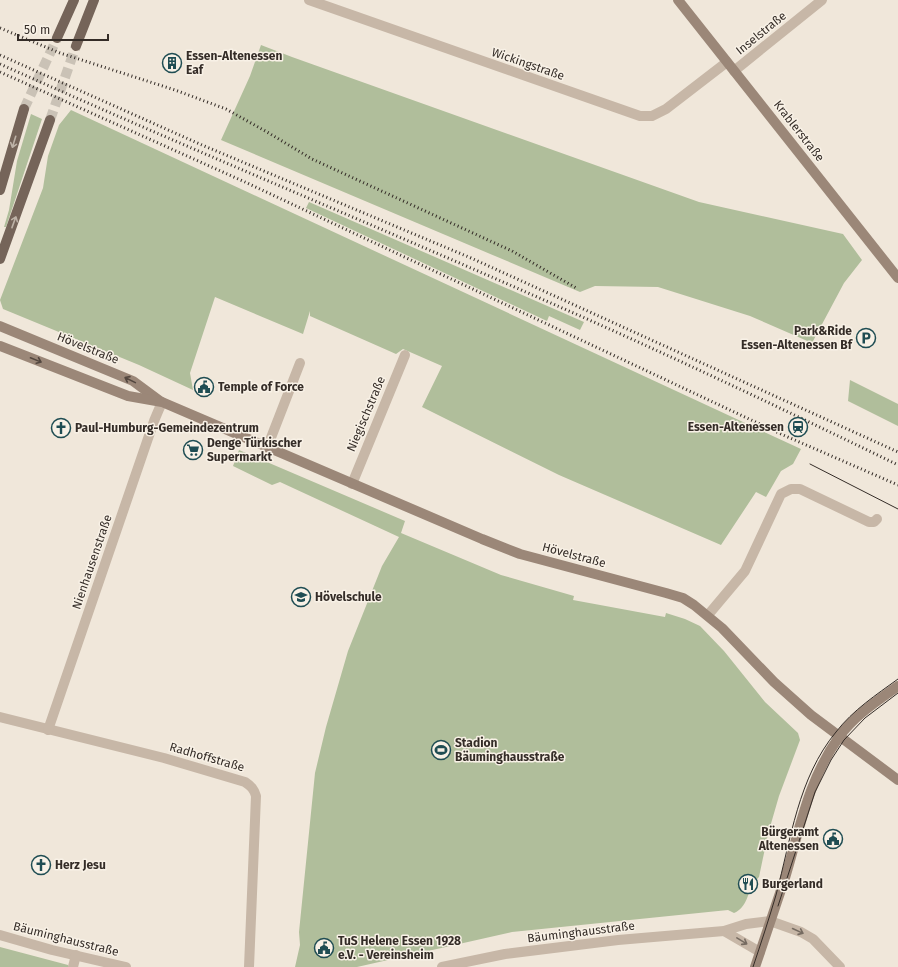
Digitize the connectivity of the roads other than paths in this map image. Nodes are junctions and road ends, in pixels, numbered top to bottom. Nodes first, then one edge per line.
1 (74, 0) edge
2 (94, 0) edge
3 (309, 0) edge
4 (678, 0) edge
5 (822, 0) edge
6 (56, 38) tunnel mouth
7 (76, 46) tunnel mouth
8 (727, 62) junction
9 (734, 71) junction
10 (24, 109) tunnel mouth
11 (50, 120) tunnel mouth
12 (0, 190) edge
13 (0, 259) edge
14 (898, 278) edge
15 (0, 326) edge
16 (0, 346) edge
17 (405, 355) dead end
18 (300, 363) dead end
19 (162, 402) junction
20 (267, 448) junction
21 (352, 484) junction
22 (877, 519) dead end
23 (708, 615) junction
24 (898, 686) edge
25 (0, 717) edge
26 (48, 730) junction
27 (839, 736) junction
28 (898, 780) edge
29 (770, 921) junction
30 (724, 931) junction
31 (0, 935) edge
32 (760, 952) junction
33 (76, 955) junction
34 (73, 967) edge
35 (126, 967) edge
36 (249, 967) edge
37 (442, 967) edge
38 (755, 967) edge
39 (840, 967) edge

1 - 6 main road
2 - 7 main road
3 - 8 street, Wickingstraße
4 - 8 main road, Krablerstraße
5 - 9 street, Inselstraße
8 - 9 main road, Krablerstraße
9 - 14 main road, Krablerstraße
10 -> 12 main road
13 -> 11 main road
19 -> 15 main road, Hövelstraße
16 -> 19 main road, Hövelstraße
17 - 21 street, Niegischstraße
18 - 20 street
19 - 20 main road, Hövelstraße
19 - 26 street, Nienhausenstraße
20 - 21 main road, Hövelstraße
21 - 23 main road, Hövelstraße
22 - 23 street
23 - 27 main road, Hövelstraße
24 - 27 main road
25 - 26 street, Radhoffstraße
26 - 36 street, Radhoffstraße
27 - 28 main road, Hövelstraße
27 - 29 main road
29 - 30 street, Bäuminghausstraße
29 - 32 main road
29 -> 39 street, Bäuminghausstraße
30 -> 32 street
30 - 37 street, Bäuminghausstraße
31 - 33 street, Bäuminghausstraße
32 - 38 main road
33 - 34 street
33 - 35 street, Bäuminghausstraße

